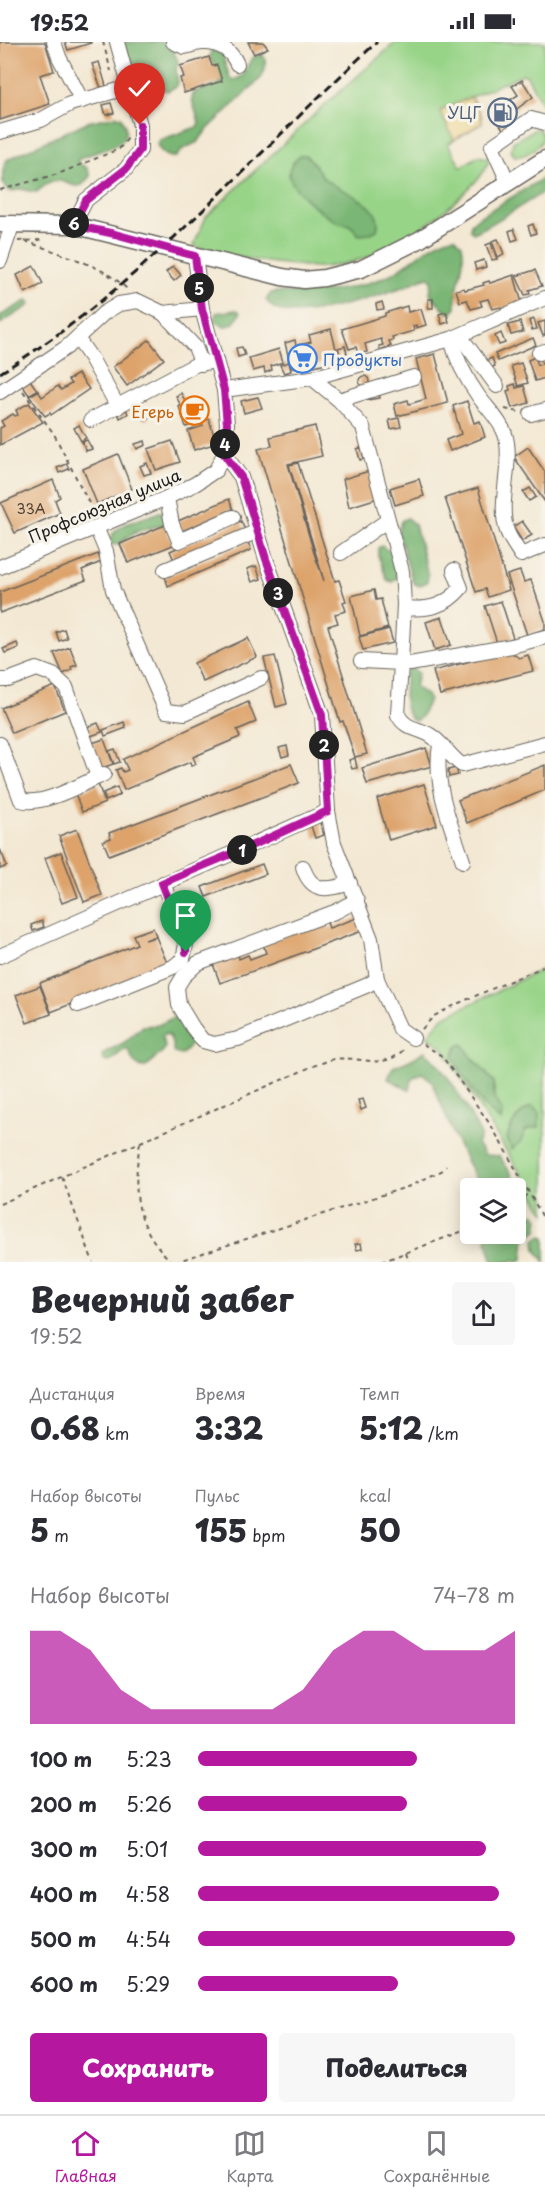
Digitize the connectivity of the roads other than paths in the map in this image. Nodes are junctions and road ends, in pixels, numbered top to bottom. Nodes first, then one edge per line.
1 (54, 42) edge
2 (117, 42) edge
3 (173, 42) edge
4 (237, 64) dead end
5 (123, 89) junction
6 (82, 100) junction
7 (545, 123) edge
8 (0, 132) edge
9 (545, 159) edge
10 (508, 182) junction
11 (7, 224) edge
12 (73, 225) junction
13 (195, 256) junction
14 (0, 261) edge
15 (542, 304) edge
16 (202, 309) junction
17 (164, 313) junction
18 (456, 337) junction
19 (77, 338) junction
20 (216, 361) junction
21 (202, 364) junction
22 (414, 377) dead end
23 (312, 378) junction
24 (497, 386) dead end
25 (224, 390) junction
26 (0, 392) edge
27 (339, 400) junction
28 (118, 406) junction
29 (545, 410) edge
30 (531, 414) dead end
31 (91, 420) dead end
32 (224, 454) junction
33 (166, 498) junction
34 (233, 517) dead end
35 (388, 520) junction
36 (98, 526) junction
37 (258, 531) junction
38 (545, 545) edge
39 (340, 554) dead end
40 (0, 567) edge
41 (165, 570) dead end
42 (454, 570) dead end
43 (404, 608) junction
44 (545, 637) edge
45 (361, 661) dead end
46 (400, 663) junction
47 (261, 678) dead end
48 (0, 680) edge
49 (545, 743) edge
50 (0, 744) edge
51 (440, 745) junction
52 (328, 811) junction
53 (463, 861) dead end
54 (303, 867) dead end
55 (162, 883) junction
56 (350, 883) junction
57 (357, 900) junction
58 (0, 956) edge
59 (377, 979) junction
60 (78, 1005) dead end
61 (413, 1038) road end

1 - 6 street
2 - 5 street
3 - 4 street
5 - 6 street
5 - 12 street
6 - 8 street
7 - 10 street
9 - 10 main road
10 - 13 main road
11 - 12 main road
11 - 14 street
12 - 13 main road
13 - 16 street
15 - 18 street
16 - 17 street
16 - 20 street
17 - 19 street
17 - 21 street
18 - 23 street
18 - 24 street
18 - 38 street
19 - 26 street
19 - 28 street
20 - 21 street
20 - 25 street
21 - 28 street
22 - 27 street
23 - 25 street
23 - 27 street
25 - 32 street
27 - 35 street
28 - 31 street
29 - 30 street
32 - 33 street, Профсоюзная улица
32 - 37 street
33 - 34 street
33 - 36 street, Профсоюзная улица
35 - 39 street
35 - 43 street
36 - 40 street, Профсоюзная улица
36 - 47 street
37 - 41 street
37 - 52 street
42 - 43 street
43 - 46 street
44 - 46 street
45 - 46 street
46 - 51 street
48 - 50 street
49 - 51 street
51 - 53 street
52 - 55 street
52 - 56 street
54 - 56 street
55 - 58 street
55 - 60 street
56 - 57 street
57 - 59 street
57 - 59 street
59 - 61 street

